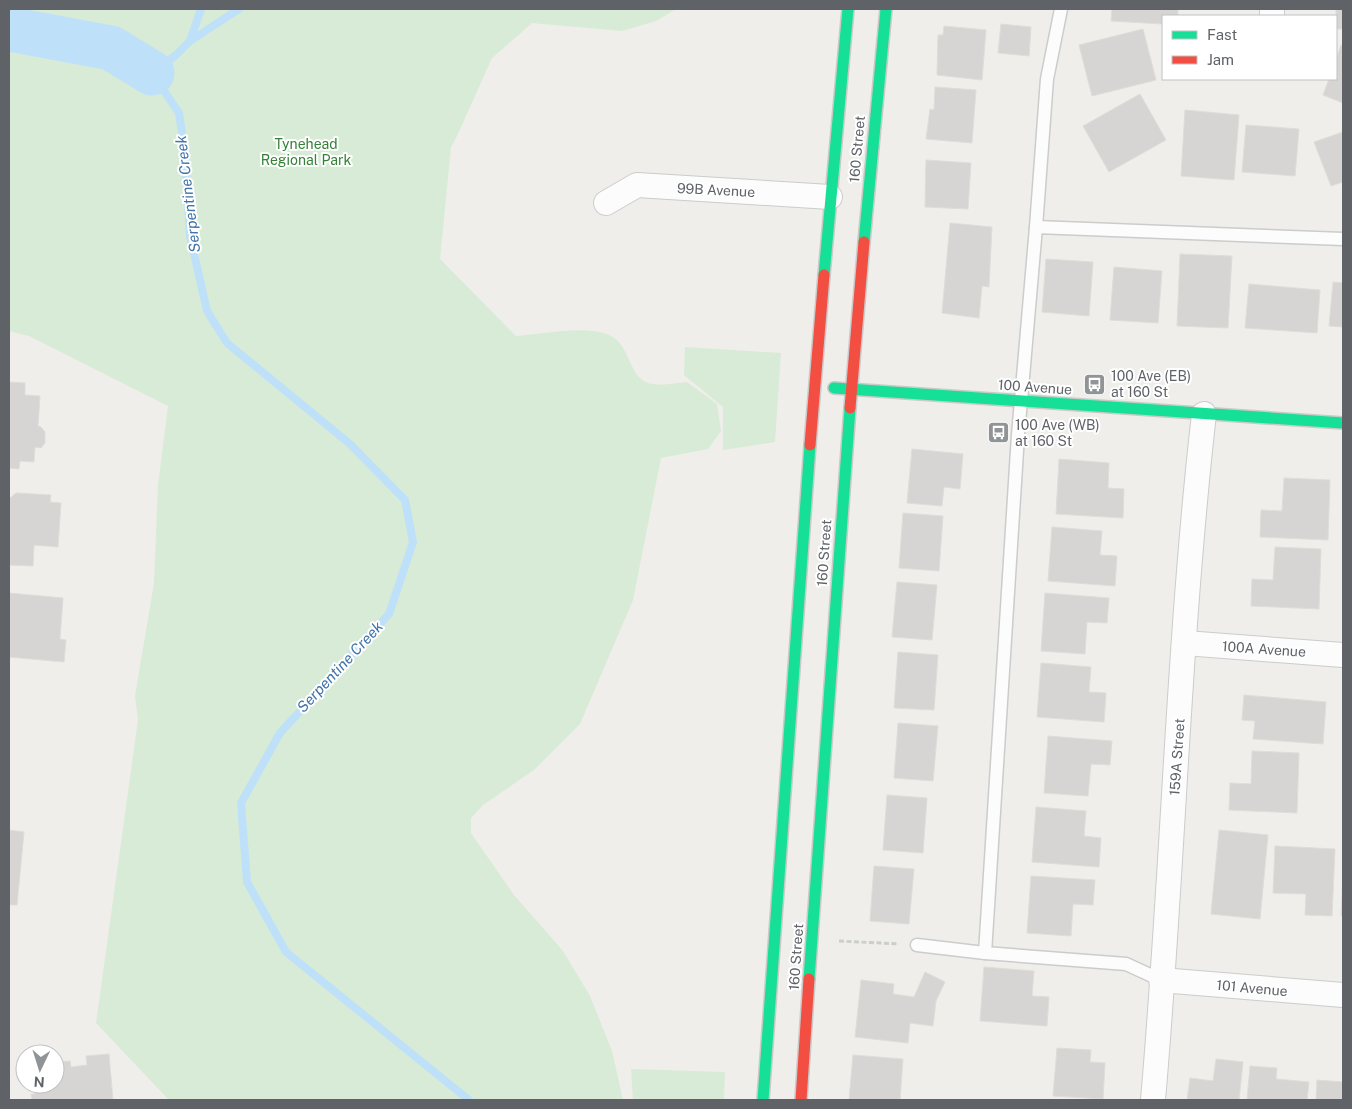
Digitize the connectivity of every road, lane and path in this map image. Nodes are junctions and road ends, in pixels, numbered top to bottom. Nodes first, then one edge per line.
1 (848, 9) edge
2 (886, 9) edge
3 (1061, 9) edge
4 (830, 197) junction
5 (606, 203) dead end
6 (1036, 228) junction
7 (1343, 239) edge
8 (815, 386) junction
9 (851, 389) junction
10 (1021, 401) junction
11 (1204, 414) junction
12 (1343, 423) edge
13 (1184, 643) junction
14 (1343, 655) edge
15 (839, 941) dead end
16 (917, 945) joint
17 (985, 953) junction
18 (1162, 980) junction
19 (1343, 996) edge
20 (763, 1100) edge
21 (801, 1100) edge
22 (1153, 1100) edge

1 - 4 main road, 160 Street
2 - 9 main road, 160 Street
3 - 6 lane
4 - 5 street, 99B Avenue
4 - 8 main road, 160 Street
6 - 7 lane
6 - 10 lane
8 - 9 main road, 100 Avenue
8 - 20 main road, 160 Street
9 - 10 main road, 100 Avenue
9 - 21 main road, 160 Street
10 - 11 main road, 100 Avenue
10 - 17 lane
11 - 12 main road, 100 Avenue
11 - 13 street, 159A Street
13 - 14 street, 100A Avenue
13 - 18 street, 159A Street
15 - 16 path
16 - 17 lane
17 - 18 lane
18 - 19 street, 101 Avenue
18 - 22 street, 159A Street

